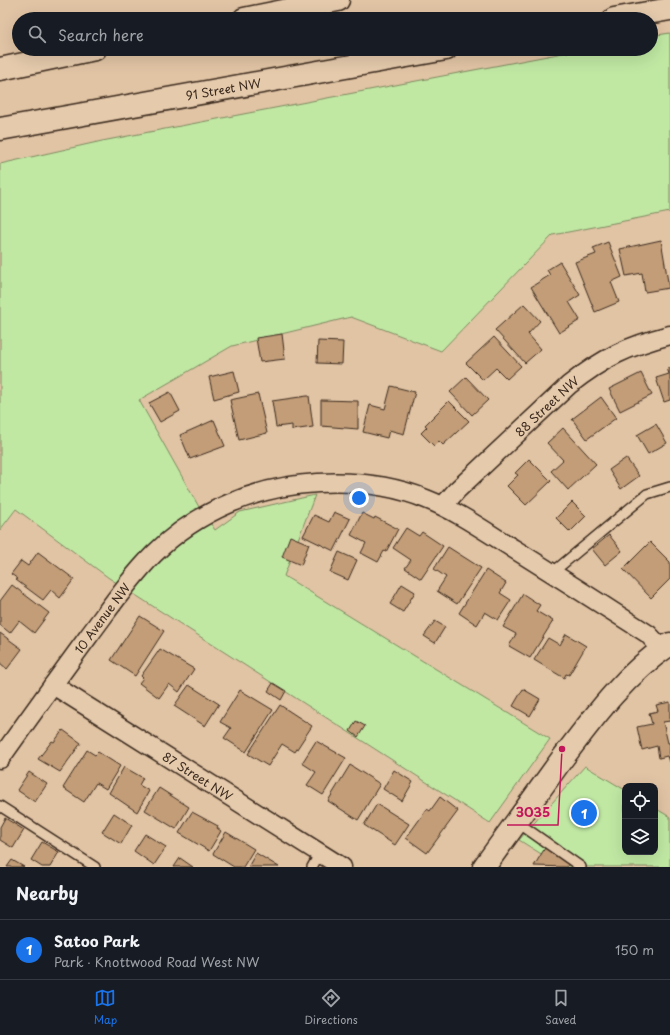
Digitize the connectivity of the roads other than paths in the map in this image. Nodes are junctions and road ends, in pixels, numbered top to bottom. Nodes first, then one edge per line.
1 (338, 0) edge
2 (670, 9) edge
3 (279, 12) edge
4 (653, 12) edge
5 (62, 56) edge
6 (407, 56) edge
7 (0, 69) edge
8 (0, 129) edge
9 (670, 335) edge
10 (670, 487) edge
11 (443, 506) junction
12 (552, 573) junction
13 (666, 647) edge
14 (53, 685) junction
15 (0, 759) edge
16 (0, 806) edge
17 (516, 821) junction
18 (316, 860) edge
19 (95, 867) edge
20 (342, 867) edge
21 (484, 867) edge
22 (581, 867) edge

1 - 3 main road
2 - 4 main road
5 - 7 main road
6 - 8 main road, 91 Street NW
9 - 11 street, 88 Street NW
10 - 12 lane
11 - 12 street
11 - 14 street, 10 Avenue NW
12 - 13 street
13 - 17 main road
14 - 15 street, 10 Avenue NW
14 - 18 street, 87 Street NW
16 - 19 lane
17 - 21 main road
17 - 22 lane
18 - 20 street, 87 Street NW

